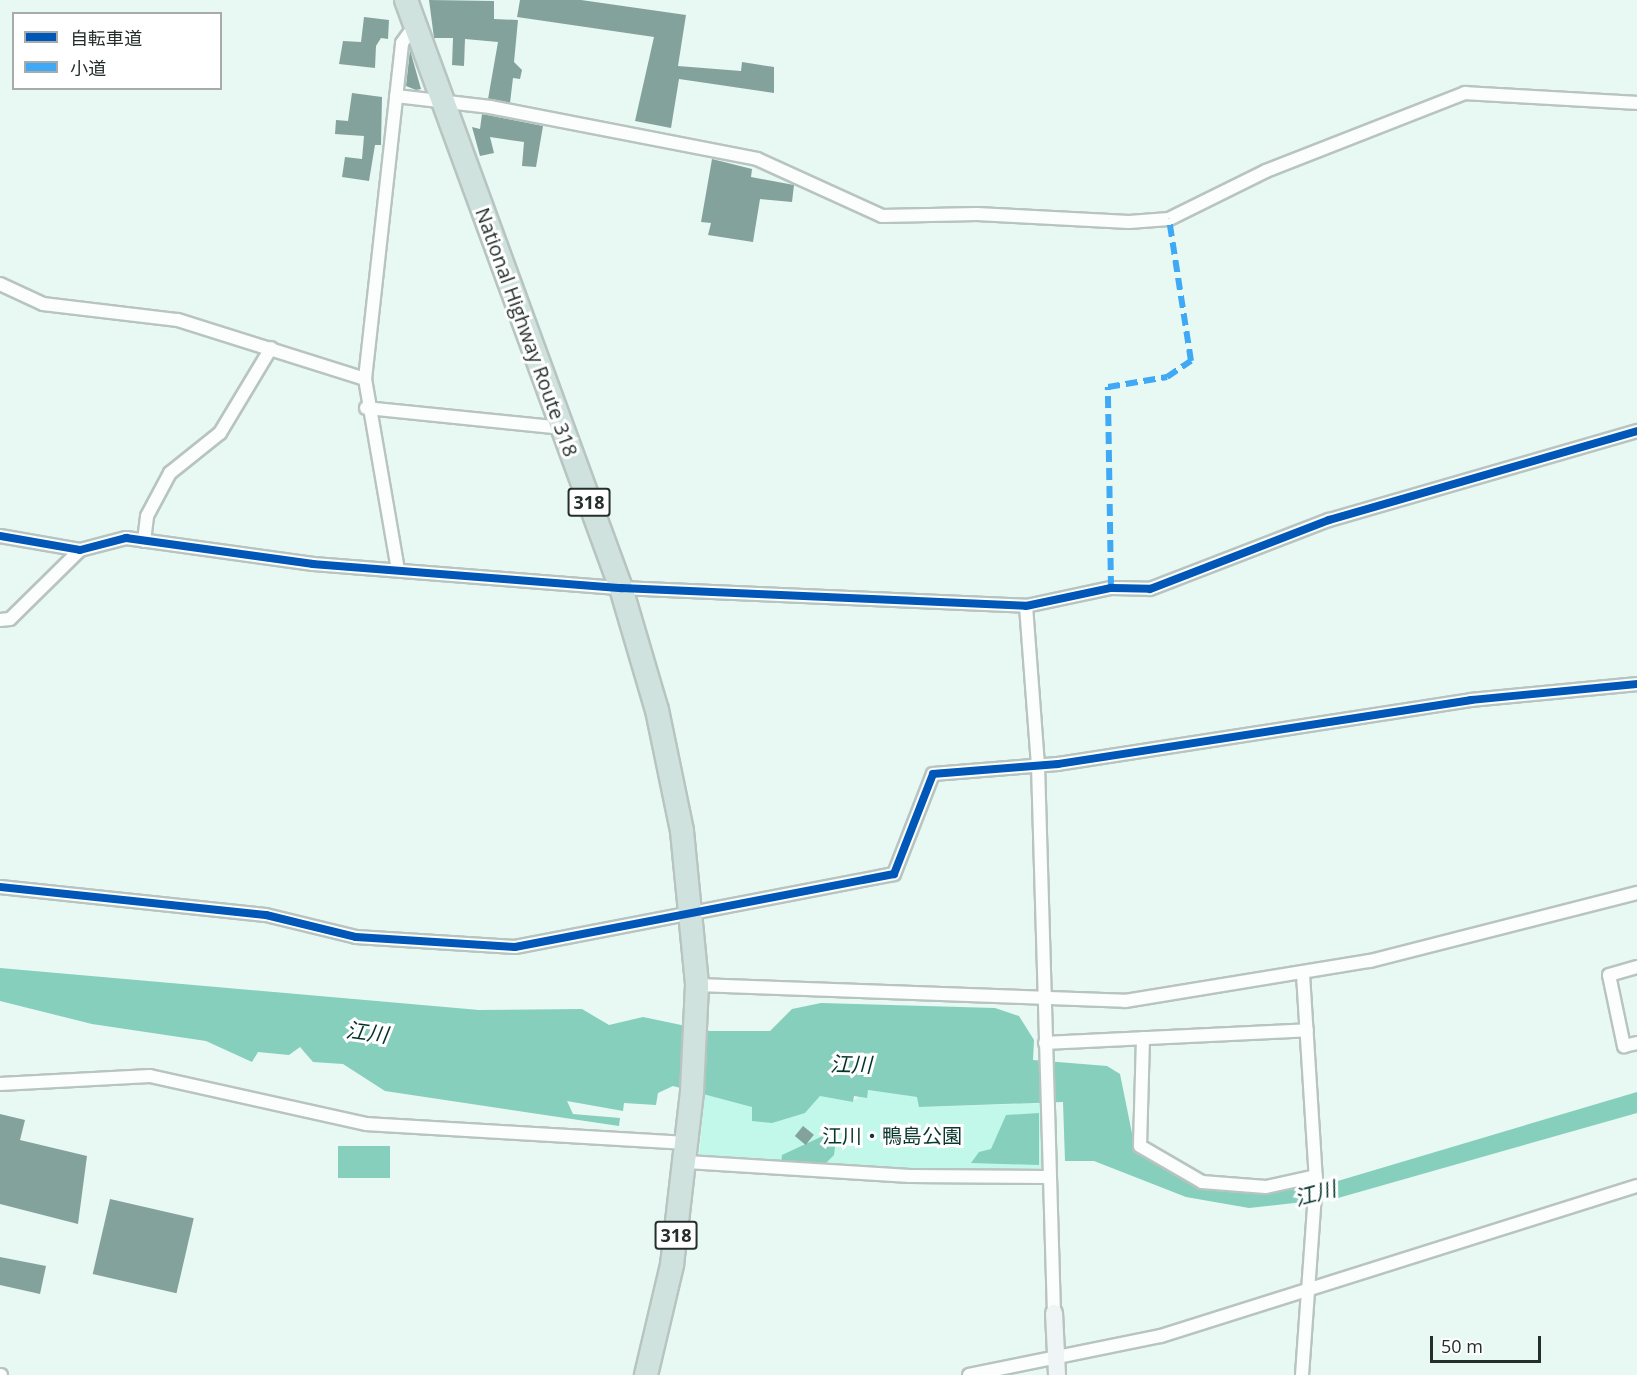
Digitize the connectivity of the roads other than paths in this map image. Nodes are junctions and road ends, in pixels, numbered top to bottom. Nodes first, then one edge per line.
1 (406, 0) edge
2 (416, 24) junction
3 (396, 96) junction
4 (444, 101) junction
5 (1637, 103) edge
6 (0, 284) edge
7 (271, 348) junction
8 (365, 379) junction
9 (366, 408) junction
10 (562, 428) junction
11 (1637, 431) edge
12 (0, 536) edge
13 (144, 541) junction
14 (80, 550) junction
15 (398, 570) junction
16 (621, 588) junction
17 (1026, 606) junction
18 (0, 620) edge
19 (1637, 684) edge
20 (1038, 765) junction
21 (0, 887) edge
22 (1637, 893) edge
23 (693, 909) junction
24 (1637, 967) edge
25 (1303, 972) junction
26 (697, 985) junction
27 (1043, 1001) junction
28 (1307, 1030) junction
29 (1143, 1038) junction
30 (1637, 1042) edge
31 (1045, 1048) junction
32 (0, 1084) edge
33 (688, 1153) junction
34 (1048, 1177) junction
35 (1316, 1179) junction
36 (1637, 1186) edge
37 (1306, 1289) junction
38 (1054, 1312) joint
39 (1056, 1355) junction
40 (646, 1375) edge
41 (969, 1375) edge
42 (1057, 1375) edge
43 (1302, 1375) edge

1 - 2 highway, National Highway Route 318 / 318
2 - 3 street
2 - 4 highway, National Highway Route 318 / 318
3 - 4 street
3 - 8 street
4 - 5 street
4 - 10 highway, National Highway Route 318 / 318
6 - 7 street
7 - 8 street
7 - 13 street
8 - 9 street
9 - 10 street
9 - 15 street
10 - 16 highway, National Highway Route 318 / 318
11 - 17 street
12 - 14 street
13 - 14 street
13 - 15 street
14 - 18 street
15 - 16 street
16 - 17 street
16 - 23 highway, National Highway Route 318 / 318
17 - 20 street
19 - 20 street
20 - 23 street
20 - 27 street
21 - 23 street
22 - 25 street
23 - 26 highway, National Highway Route 318 / 318
24 - 30 street
25 - 27 street
25 - 28 street
26 - 27 street
26 - 33 highway, National Highway Route 318 / 318
27 - 31 street
28 - 29 street
28 - 35 street
29 - 31 street
29 - 35 street
31 - 34 street
32 - 33 street
33 - 34 street
33 - 40 highway, National Highway Route 318 / 318
34 - 38 street
35 - 37 street
36 - 37 street
37 - 39 street
37 - 43 street
38 - 39 street
39 - 41 street
39 - 42 street

